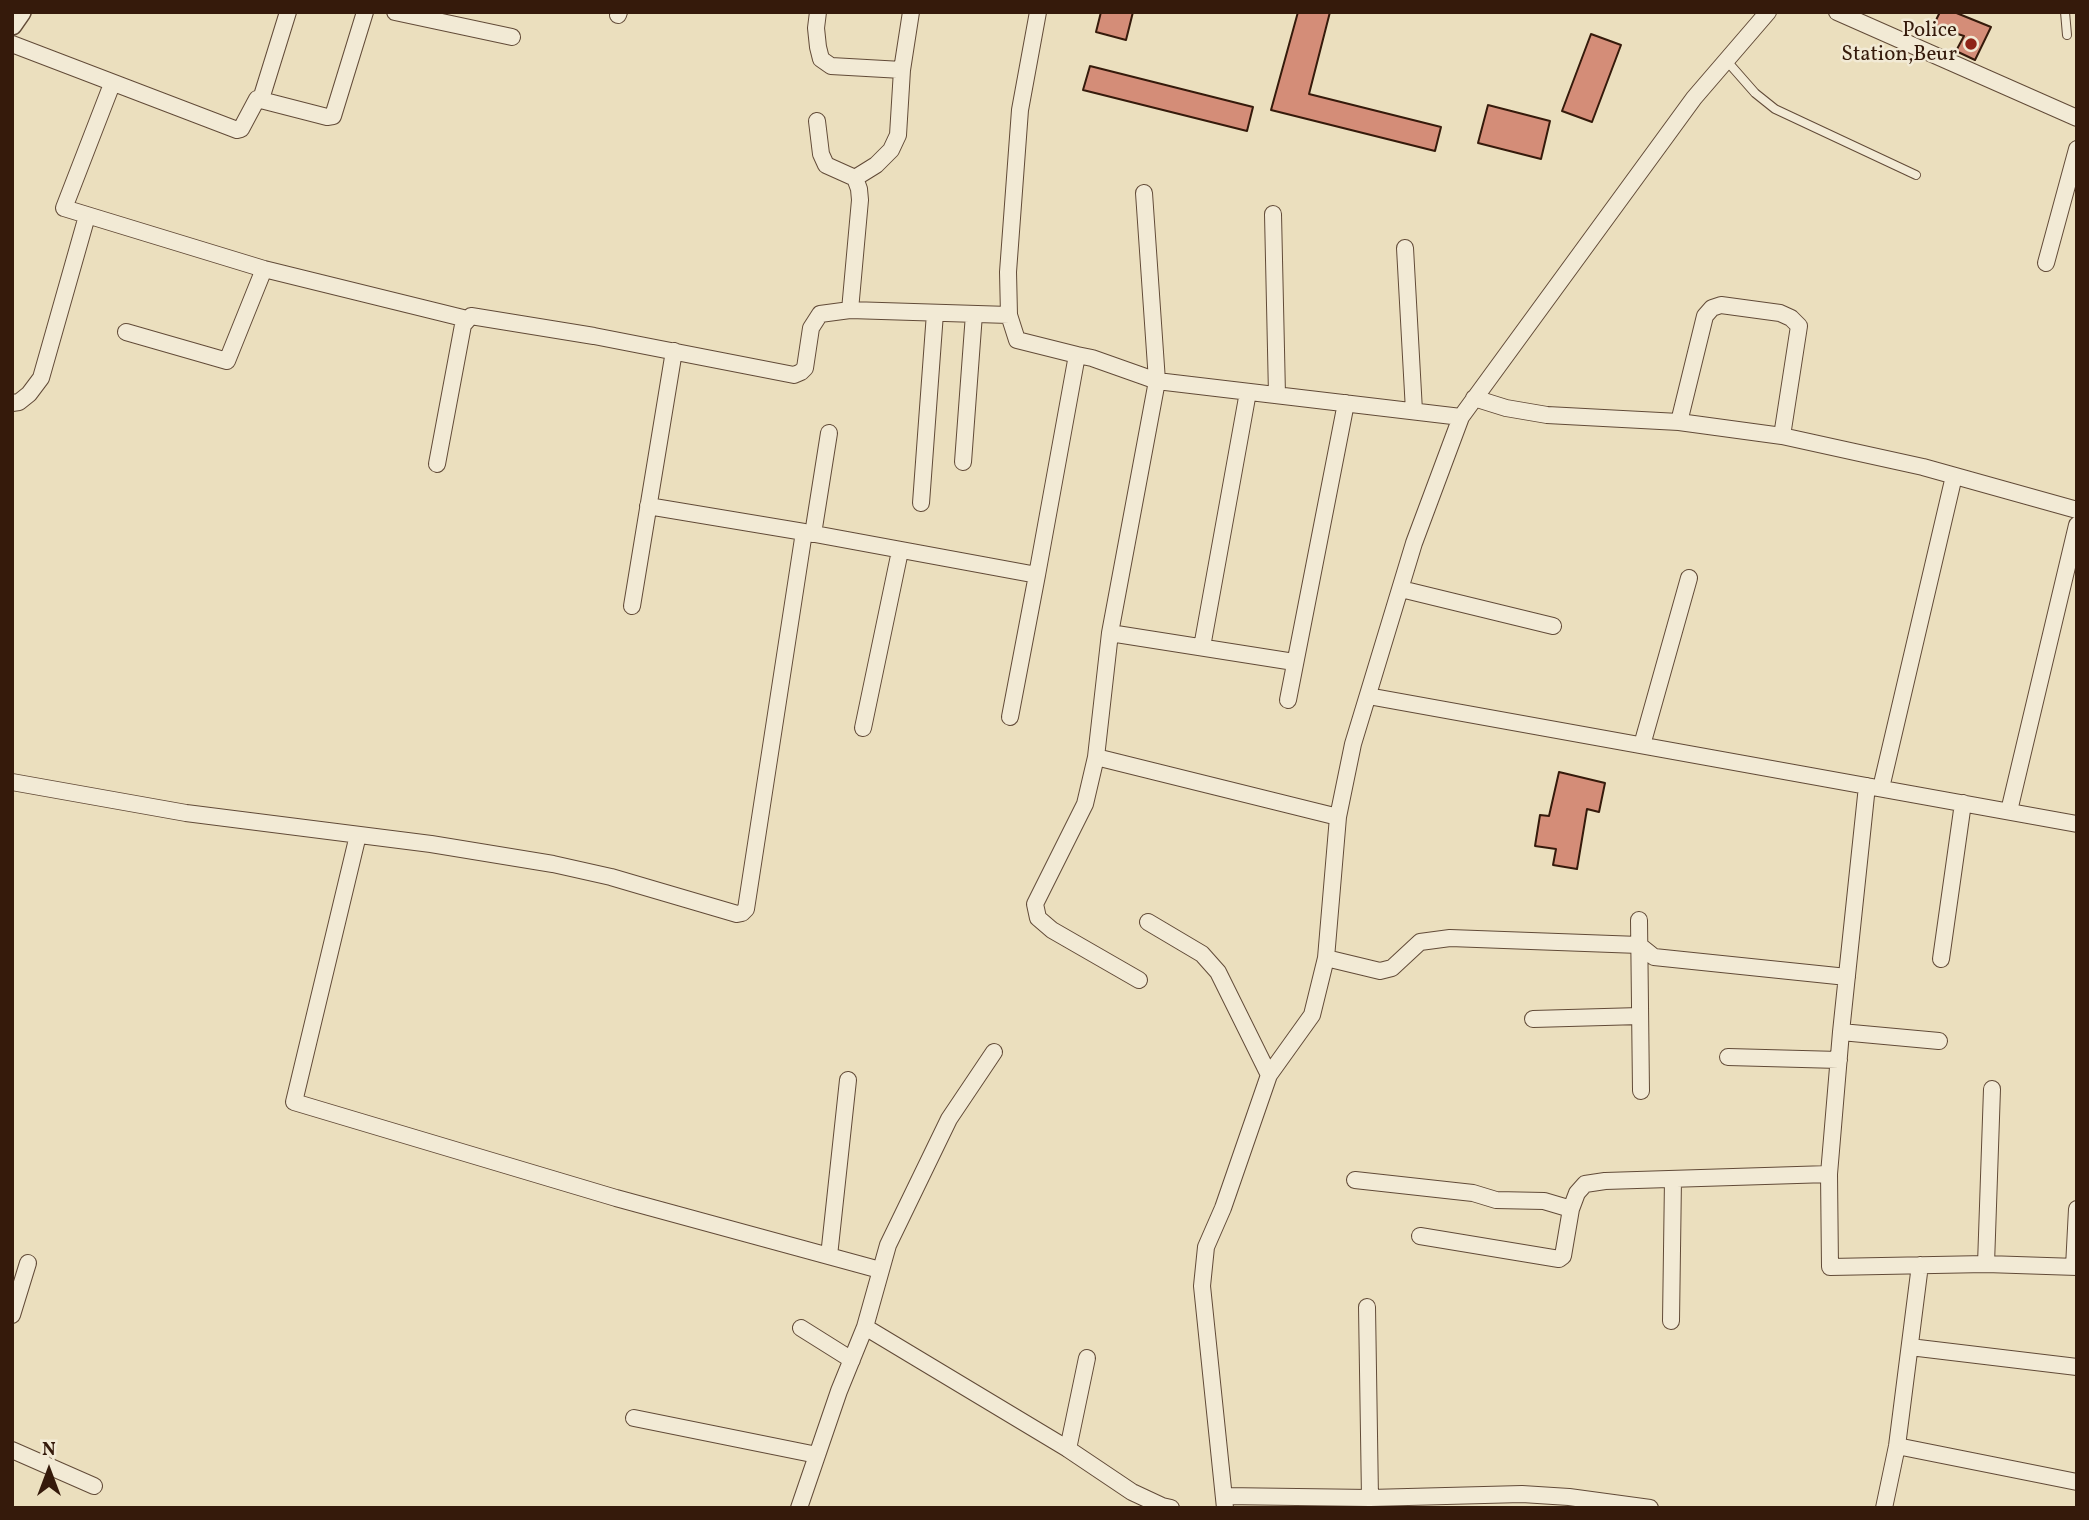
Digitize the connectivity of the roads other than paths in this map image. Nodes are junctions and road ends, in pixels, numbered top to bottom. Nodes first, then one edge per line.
1 (21, 12) edge
2 (288, 12) edge
3 (365, 12) edge
4 (395, 12) edge
5 (818, 12) edge
6 (911, 12) edge
7 (1038, 12) edge
8 (1768, 12) edge
9 (1837, 12) edge
10 (2065, 12) edge
11 (12, 25) edge
12 (2067, 35) dead end
13 (512, 37) dead end
14 (12, 44) edge
15 (1726, 60) junction
16 (902, 70) junction
17 (113, 83) junction
18 (261, 99) junction
19 (2077, 118) edge
20 (817, 121) dead end
21 (2077, 149) edge
22 (1916, 175) dead end
23 (855, 177) junction
24 (1144, 193) dead end
25 (1273, 214) dead end
26 (87, 216) junction
27 (1405, 248) dead end
28 (2046, 263) dead end
29 (264, 268) junction
30 (850, 310) junction
31 (935, 313) junction
32 (974, 314) junction
33 (1009, 315) junction
34 (467, 318) junction
35 (126, 332) dead end
36 (674, 351) junction
37 (1077, 355) junction
38 (1157, 381) junction
39 (1248, 392) junction
40 (1278, 395) junction
41 (1475, 398) junction
42 (12, 402) edge
43 (1346, 403) junction
44 (1414, 411) junction
45 (1461, 417) junction
46 (1679, 422) junction
47 (829, 433) dead end
48 (1782, 436) junction
49 (963, 462) dead end
50 (436, 464) dead end
51 (1954, 476) junction
52 (922, 503) dead end
53 (648, 506) junction
54 (2077, 510) edge
55 (2077, 525) edge
56 (808, 533) junction
57 (900, 551) junction
58 (1037, 575) junction
59 (1689, 578) dead end
60 (1401, 589) junction
61 (632, 606) dead end
62 (1553, 626) dead end
63 (1110, 633) junction
64 (1202, 647) junction
65 (1294, 662) junction
66 (1368, 696) junction
67 (1288, 700) dead end
68 (1010, 717) dead end
69 (863, 728) dead end
70 (1642, 745) junction
71 (1096, 757) junction
72 (12, 782) edge
73 (1874, 787) junction
74 (1963, 803) junction
75 (2009, 811) junction
76 (1338, 817) junction
77 (2077, 824) edge
78 (358, 835) junction
79 (1639, 920) dead end
80 (1148, 922) dead end
81 (1640, 945) junction
82 (1326, 958) junction
83 (1941, 959) dead end
84 (1847, 977) junction
85 (1139, 980) dead end
86 (1640, 1016) junction
87 (1534, 1018) dead end
88 (1841, 1031) junction
89 (1939, 1041) dead end
90 (994, 1052) dead end
91 (1728, 1057) dead end
92 (1839, 1060) junction
93 (1269, 1075) junction
94 (848, 1080) dead end
95 (1992, 1089) dead end
96 (1641, 1091) dead end
97 (1829, 1174) junction
98 (1673, 1178) junction
99 (1355, 1180) dead end
100 (1571, 1209) junction
101 (2077, 1209) edge
102 (1420, 1236) dead end
103 (829, 1256) junction
104 (28, 1263) dead end
105 (1986, 1264) junction
106 (1920, 1265) junction
107 (2076, 1267) edge
108 (880, 1270) junction
109 (1367, 1307) dead end
110 (12, 1315) edge
111 (1671, 1321) dead end
112 (865, 1327) junction
113 (801, 1328) dead end
114 (1910, 1347) junction
115 (1087, 1358) dead end
116 (852, 1360) junction
117 (2077, 1367) edge
118 (634, 1418) dead end
119 (1897, 1446) junction
120 (1068, 1449) junction
121 (12, 1450) edge
122 (817, 1455) junction
123 (2077, 1482) edge
124 (94, 1486) dead end
125 (1370, 1498) junction
126 (1225, 1502) edge
127 (1887, 1507) edge
128 (799, 1508) edge
129 (1171, 1508) edge
130 (1650, 1508) edge

1 - 11 street
2 - 18 street
3 - 18 street
4 - 13 street
5 - 16 street
6 - 16 street
7 - 33 street
8 - 15 street
9 - 19 street
10 - 12 lane
14 - 17 street
15 - 22 lane
15 - 41 street
16 - 23 street
17 - 18 street
17 - 26 street
20 - 23 street
21 - 28 street
23 - 30 street
24 - 38 street
25 - 40 street
26 - 29 street
26 - 42 street
27 - 44 street
29 - 34 street
29 - 35 street
30 - 31 street
30 - 36 street
31 - 32 street
31 - 52 street
32 - 33 street
32 - 49 street
33 - 37 street
34 - 36 street
34 - 50 street
36 - 53 street
37 - 38 street
37 - 58 street
38 - 39 street
38 - 63 street
39 - 40 street
39 - 64 street
40 - 43 street
41 - 45 street
41 - 46 street
43 - 44 street
43 - 65 street
44 - 45 street
45 - 60 street
46 - 48 street
46 - 48 street
47 - 56 street
48 - 51 street
51 - 54 street
51 - 73 street
53 - 56 street
53 - 61 street
55 - 75 street
56 - 57 street
56 - 78 street
57 - 58 street
57 - 69 street
58 - 68 street
59 - 70 street
60 - 62 street
60 - 66 street
63 - 64 street
63 - 71 street
64 - 65 street
65 - 67 street
66 - 70 street
66 - 76 street
70 - 73 street
71 - 76 street
71 - 85 street
72 - 78 street
73 - 74 street
73 - 84 street
74 - 75 street
74 - 83 street
75 - 77 street
76 - 82 street
78 - 103 street
79 - 81 street
80 - 93 street
81 - 82 street
81 - 84 street
81 - 86 street
82 - 93 street
84 - 88 street
86 - 87 street
86 - 96 street
88 - 89 street
88 - 92 street
90 - 108 street
91 - 92 street
92 - 97 street
93 - 126 street
94 - 103 street
95 - 105 street
97 - 98 street
97 - 106 street
98 - 100 street
98 - 111 street
99 - 100 street
100 - 102 street
101 - 107 street
103 - 108 street
104 - 110 street
105 - 106 street
105 - 107 street
106 - 114 street
108 - 112 street
109 - 125 street
112 - 116 street
112 - 120 street
113 - 116 street
114 - 117 street
114 - 119 street
115 - 120 street
116 - 122 street
118 - 122 street
119 - 123 street
119 - 127 street
120 - 129 street
121 - 124 street
122 - 128 street
125 - 126 street
125 - 130 street

